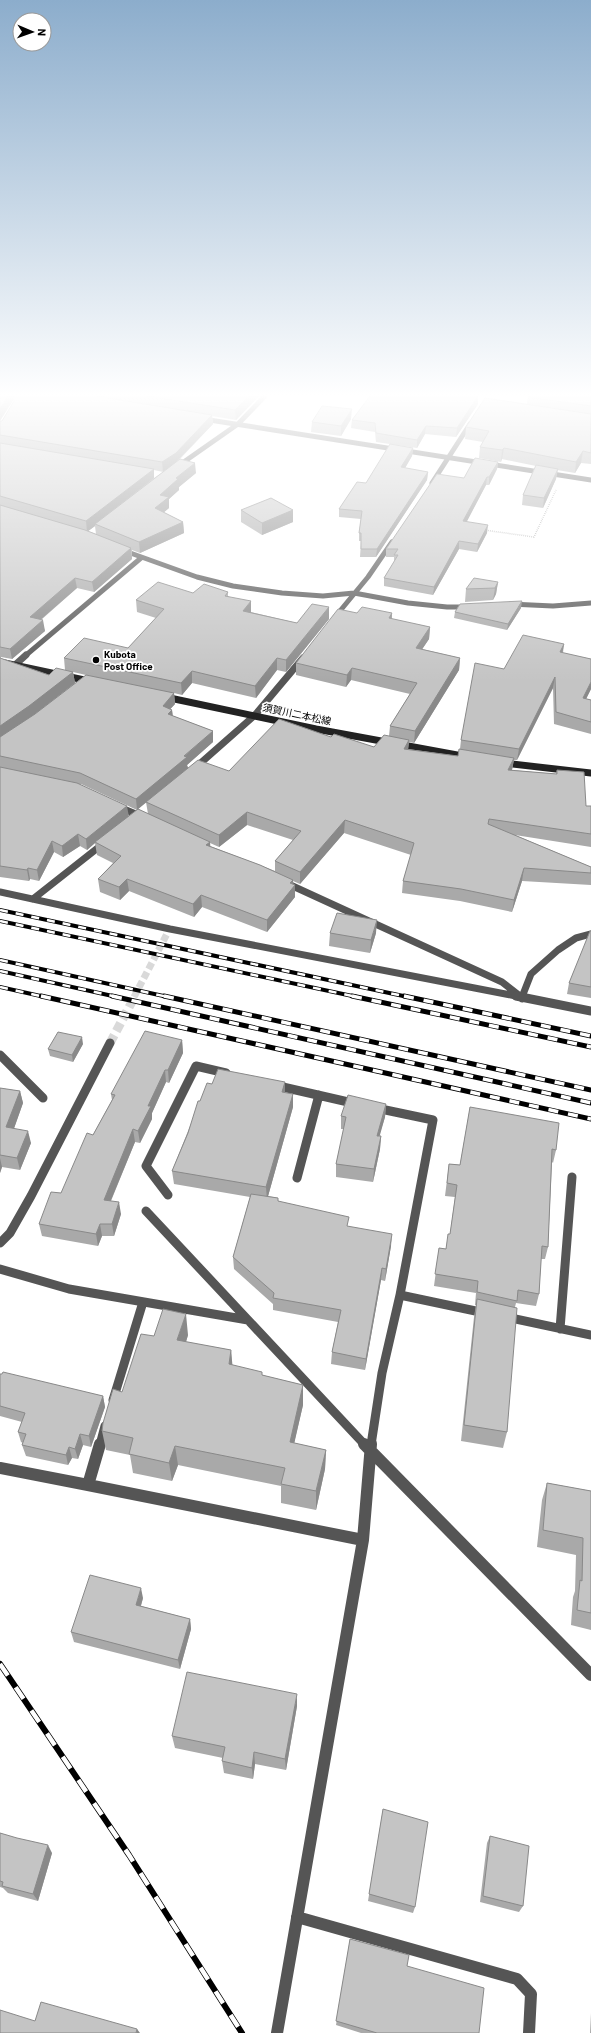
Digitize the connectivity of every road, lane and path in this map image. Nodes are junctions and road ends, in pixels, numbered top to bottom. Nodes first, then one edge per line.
1 (556, 491) edge
2 (479, 529) edge
3 (395, 538) edge
4 (115, 547) edge
5 (141, 558) junction
6 (354, 593) junction
7 (591, 603) edge
8 (501, 604) edge
9 (477, 606) edge
10 (329, 624) edge
11 (305, 655) edge
12 (0, 662) edge
13 (15, 665) junction
14 (86, 680) junction
15 (94, 682) edge
16 (81, 685) edge
17 (155, 695) edge
18 (255, 715) junction
19 (477, 759) edge
20 (492, 761) edge
21 (591, 773) edge
22 (188, 774) edge
23 (110, 802) edge
24 (152, 822) edge
25 (108, 840) edge
26 (275, 878) edge
27 (0, 892) edge
28 (33, 899) junction
29 (591, 934) edge
30 (522, 998) junction
31 (591, 1011) edge
32 (110, 1043) tunnel mouth
33 (0, 1055) edge
34 (234, 1076) edge
35 (265, 1083) edge
36 (319, 1096) junction
37 (42, 1098) dead end
38 (572, 1177) dead end
39 (297, 1178) dead end
40 (168, 1195) dead end
41 (146, 1212) dead end
42 (0, 1243) edge
43 (0, 1268) edge
44 (400, 1295) junction
45 (142, 1302) junction
46 (248, 1320) junction
47 (560, 1329) junction
48 (591, 1335) edge
49 (370, 1450) junction
50 (0, 1468) edge
51 (88, 1484) junction
52 (363, 1540) junction
53 (591, 1675) edge
54 (297, 1917) junction
55 (277, 2033) edge
56 (528, 2033) edge

1 - 2 path
3 - 6 street
4 - 5 street
5 - 6 street
5 - 13 street
6 - 9 street
6 - 10 street
7 - 8 street
11 - 18 street
12 - 13 main road
13 - 14 main road
14 - 15 main road
14 - 16 street
17 - 18 main road, 須賀川二本松線
18 - 19 main road, 須賀川二本松線
18 - 22 street
20 - 21 main road
23 - 24 street
25 - 28 street
26 - 30 street
27 - 28 street
28 - 30 street
29 - 30 street
30 - 31 street
32 - 42 street
33 - 37 street
34 - 40 street
35 - 36 street
36 - 39 street
36 - 44 street
38 - 47 street
41 - 46 street
43 - 45 street
44 - 47 street
44 - 49 street
45 - 46 street
45 - 51 street
46 - 49 street
47 - 48 street
49 - 52 street
49 - 53 street
50 - 51 street
51 - 52 street
52 - 54 street
54 - 55 street
54 - 56 street

